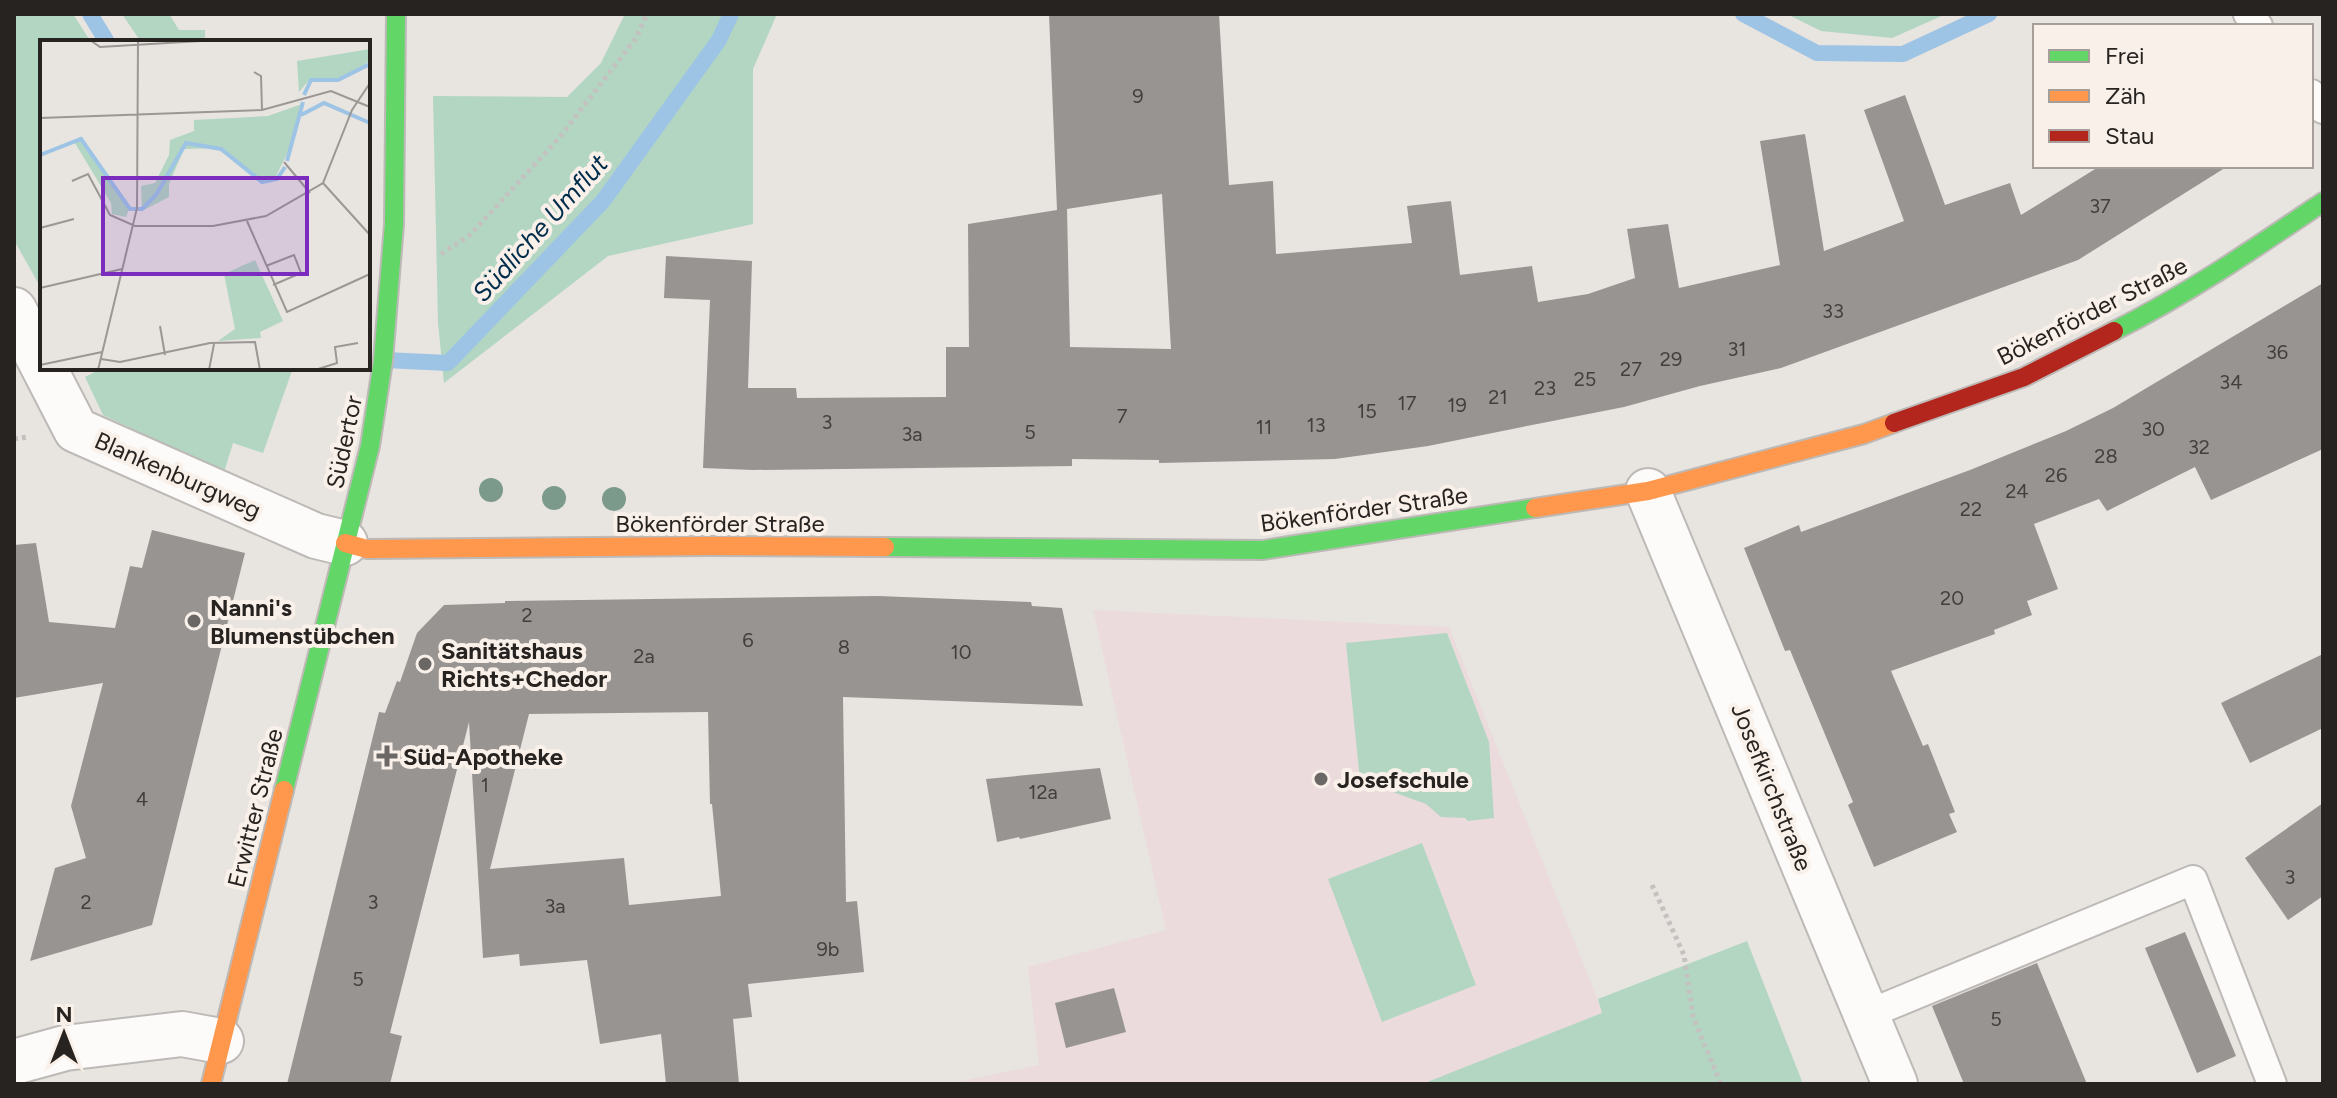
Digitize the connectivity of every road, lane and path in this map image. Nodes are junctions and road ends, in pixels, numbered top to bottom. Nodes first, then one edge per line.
1 (396, 14) edge
2 (647, 14) edge
3 (2323, 202) edge
4 (391, 263) junction
5 (14, 310) edge
6 (40, 360) edge
7 (45, 370) edge
8 (1648, 491) junction
9 (345, 543) junction
10 (1652, 885) dead end
11 (1866, 1015) junction
12 (221, 1041) junction
13 (14, 1062) edge
14 (211, 1084) edge
15 (1721, 1084) edge
16 (1895, 1084) edge
17 (2272, 1084) edge

1 - 4 street, Südertor
2 - 4 path
3 - 8 street, Bökenförder Straße
4 - 9 street, Südertor
5 - 6 street, Blankenburgweg
7 - 9 street, Blankenburgweg
8 - 9 street, Bökenförder Straße
8 - 11 street, Josefkirchstraße
9 - 12 street, Erwitter Straße
10 - 15 path
11 - 16 street, Josefkirchstraße
11 - 17 lane
12 - 13 street
12 - 14 street, Erwitter Straße

